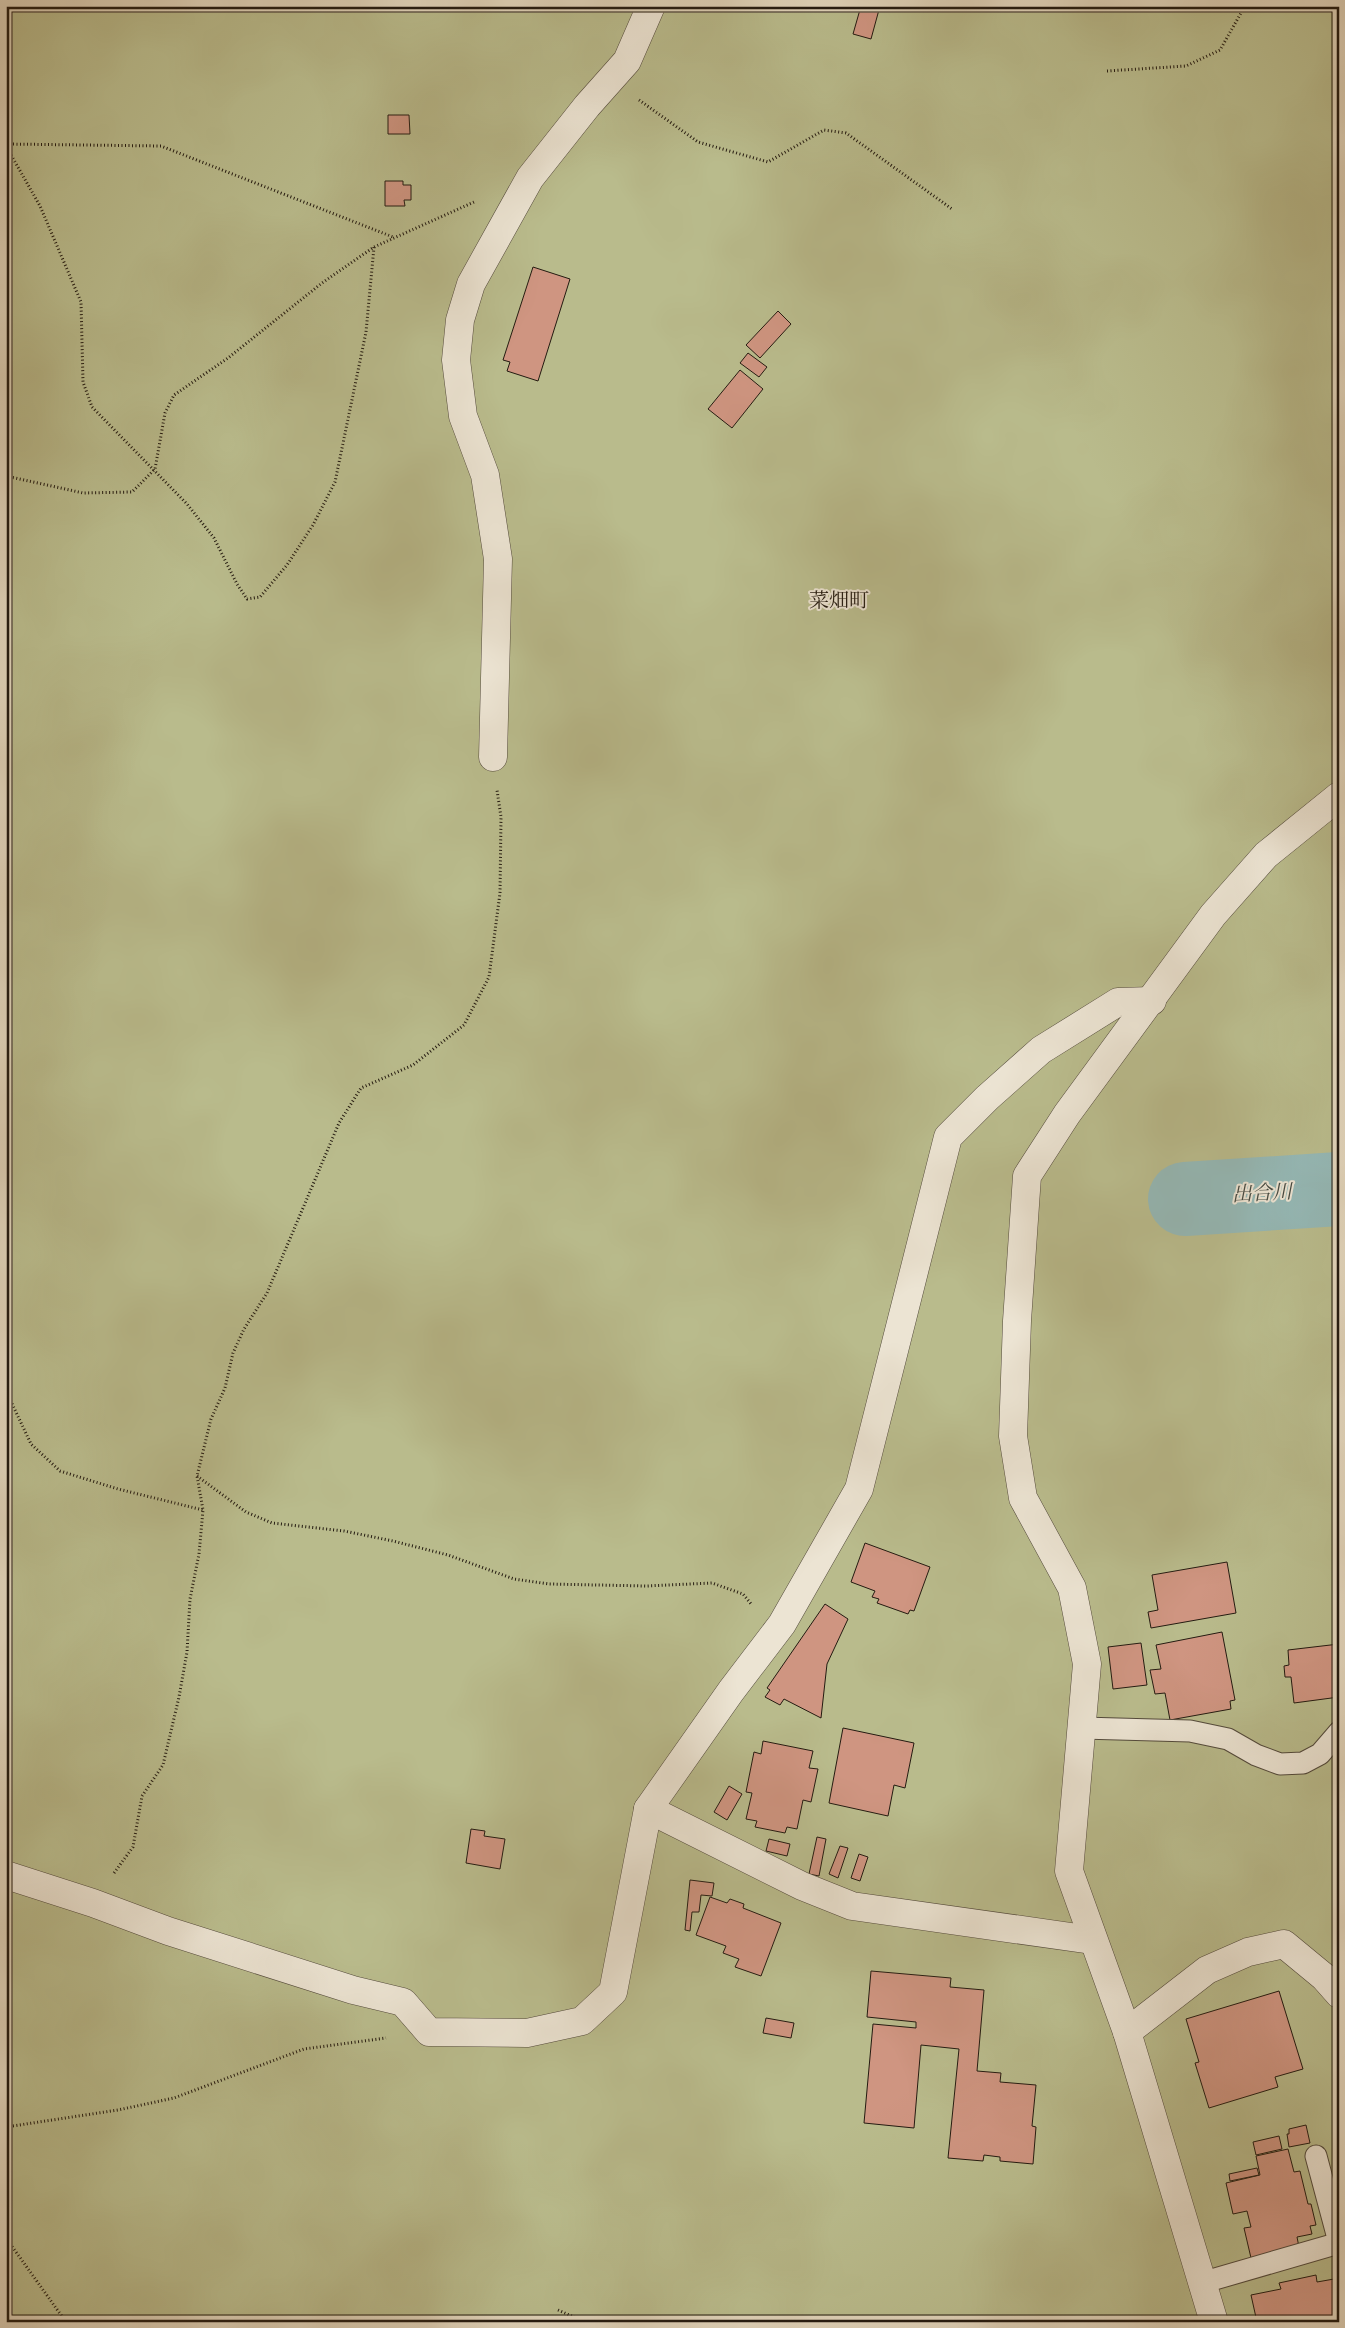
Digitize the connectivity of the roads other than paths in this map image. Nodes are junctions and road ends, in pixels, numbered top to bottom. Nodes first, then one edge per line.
1 (651, 6) edge
2 (493, 757) road end
3 (1339, 796) edge
4 (1152, 1000) junction
5 (1082, 1728) junction
6 (1339, 1732) edge
7 (648, 1810) junction
8 (6, 1875) edge
9 (1092, 1940) junction
10 (1339, 1994) edge
11 (1127, 2032) junction
12 (1316, 2156) dead end
13 (1339, 2242) edge
14 (1201, 2283) junction
15 (1214, 2322) edge

1 - 2 street
3 - 4 street
4 - 5 street
4 - 7 street
5 - 6 lane
5 - 9 street
7 - 8 street
7 - 9 street
9 - 11 street
10 - 11 street
11 - 14 street
12 - 13 lane
13 - 14 lane
14 - 15 street

